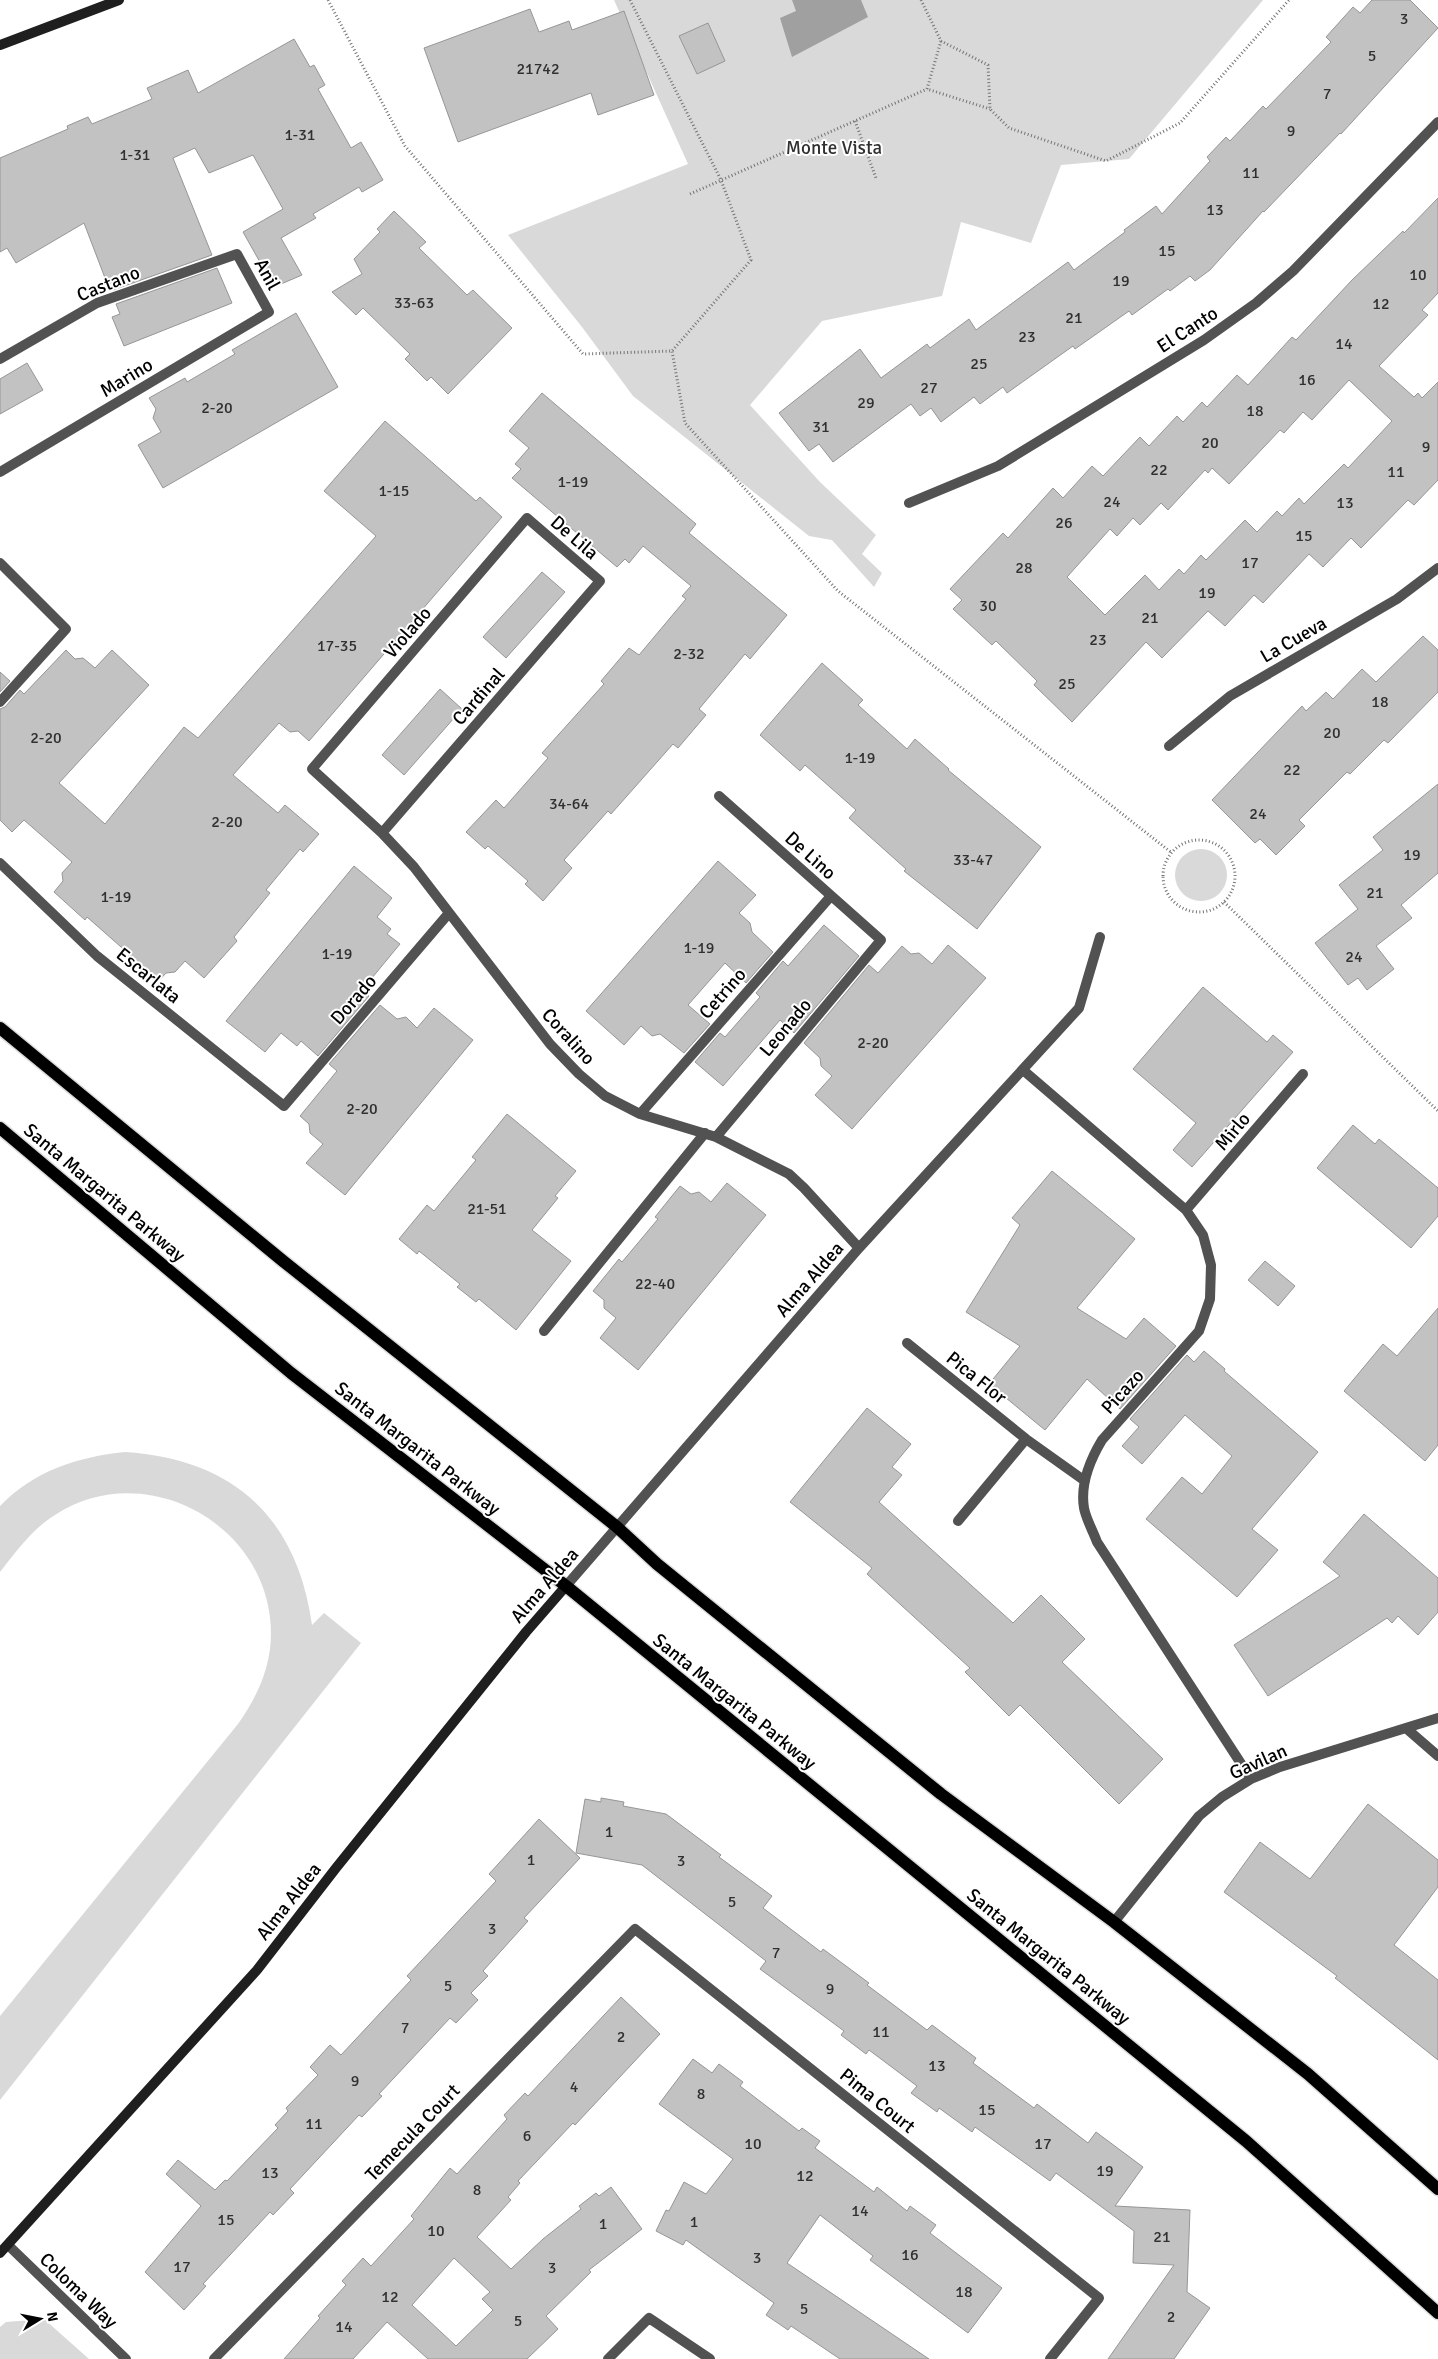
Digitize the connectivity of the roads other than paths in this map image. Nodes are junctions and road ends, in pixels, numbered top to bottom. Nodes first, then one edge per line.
1 (119, 0) edge
2 (0, 46) edge
3 (1438, 122) edge
4 (236, 254) joint
5 (269, 312) joint
6 (0, 359) edge
7 (0, 472) edge
8 (909, 503) dead end
9 (527, 518) joint
10 (0, 563) edge
11 (1438, 568) edge
12 (600, 582) joint
13 (0, 702) edge
14 (1169, 746) dead end
15 (312, 769) joint
16 (719, 796) dead end
17 (382, 833) junction
18 (0, 863) edge
19 (831, 896) junction
20 (449, 913) junction
21 (1100, 937) dead end
22 (881, 940) joint
23 (0, 1028) edge
24 (1023, 1070) junction
25 (1303, 1074) dead end
26 (284, 1106) joint
27 (640, 1114) junction
28 (0, 1128) edge
29 (705, 1133) junction
30 (716, 1137) junction
31 (1186, 1210) junction
32 (859, 1248) junction
33 (544, 1331) dead end
34 (907, 1343) dead end
35 (1026, 1439) junction
36 (1085, 1481) junction
37 (958, 1522) dead end
38 (617, 1527) junction
39 (566, 1586) junction
40 (1438, 1718) edge
41 (1407, 1729) junction
42 (1438, 1756) edge
43 (1251, 1779) junction
44 (1114, 1922) junction
45 (635, 1929) joint
46 (1438, 2189) edge
47 (9, 2246) junction
48 (0, 2253) edge
49 (1438, 2313) edge
50 (126, 2359) edge
51 (214, 2359) edge
52 (608, 2359) edge
53 (710, 2359) edge
54 (1050, 2359) edge

1 - 2 main road
3 - 8 street, El Canto
4 - 5 street, Anil
4 - 6 street, Castano
5 - 7 street, Marino
9 - 12 street, De Lila
9 - 15 street, Violado
10 - 13 street
11 - 14 street, La Cueva
12 - 17 street, Cardinal
15 - 17 street, Coralino
16 - 19 street, De Lino
17 - 20 street, Coralino
18 - 26 street, Escarlata
19 - 22 street, De Lino
19 - 27 street, Cetrino
20 - 26 street, Dorado
20 - 27 street, Coralino
21 - 24 street, Alma Aldea
22 - 30 street, Leonado
23 - 38 main road
24 - 31 street, Picazo
24 - 32 street, Alma Aldea
25 - 31 street, Mirlo
27 - 29 street, Coralino
28 - 39 main road, Santa Margarita Parkway
29 - 30 street, Coralino
29 - 33 street
30 - 32 street, Coralino
31 - 36 street, Picazo
32 - 38 street, Alma Aldea
34 - 35 street, Pica Flor
35 - 36 street, Pica Flor
35 - 37 street
36 - 43 street, Picazo
38 - 39 street, Alma Aldea
38 - 44 main road
39 - 47 main road, Alma Aldea
39 - 49 main road, Santa Margarita Parkway
40 - 41 street, Gavilan
41 - 42 street
41 - 43 street, Gavilan
43 - 44 street, Gavilan
44 - 46 main road
45 - 51 street, Temecula Court
45 - 54 street, Pima Court
47 - 48 main road, Alma Aldea
47 - 50 street, Coloma Way
52 - 53 street

